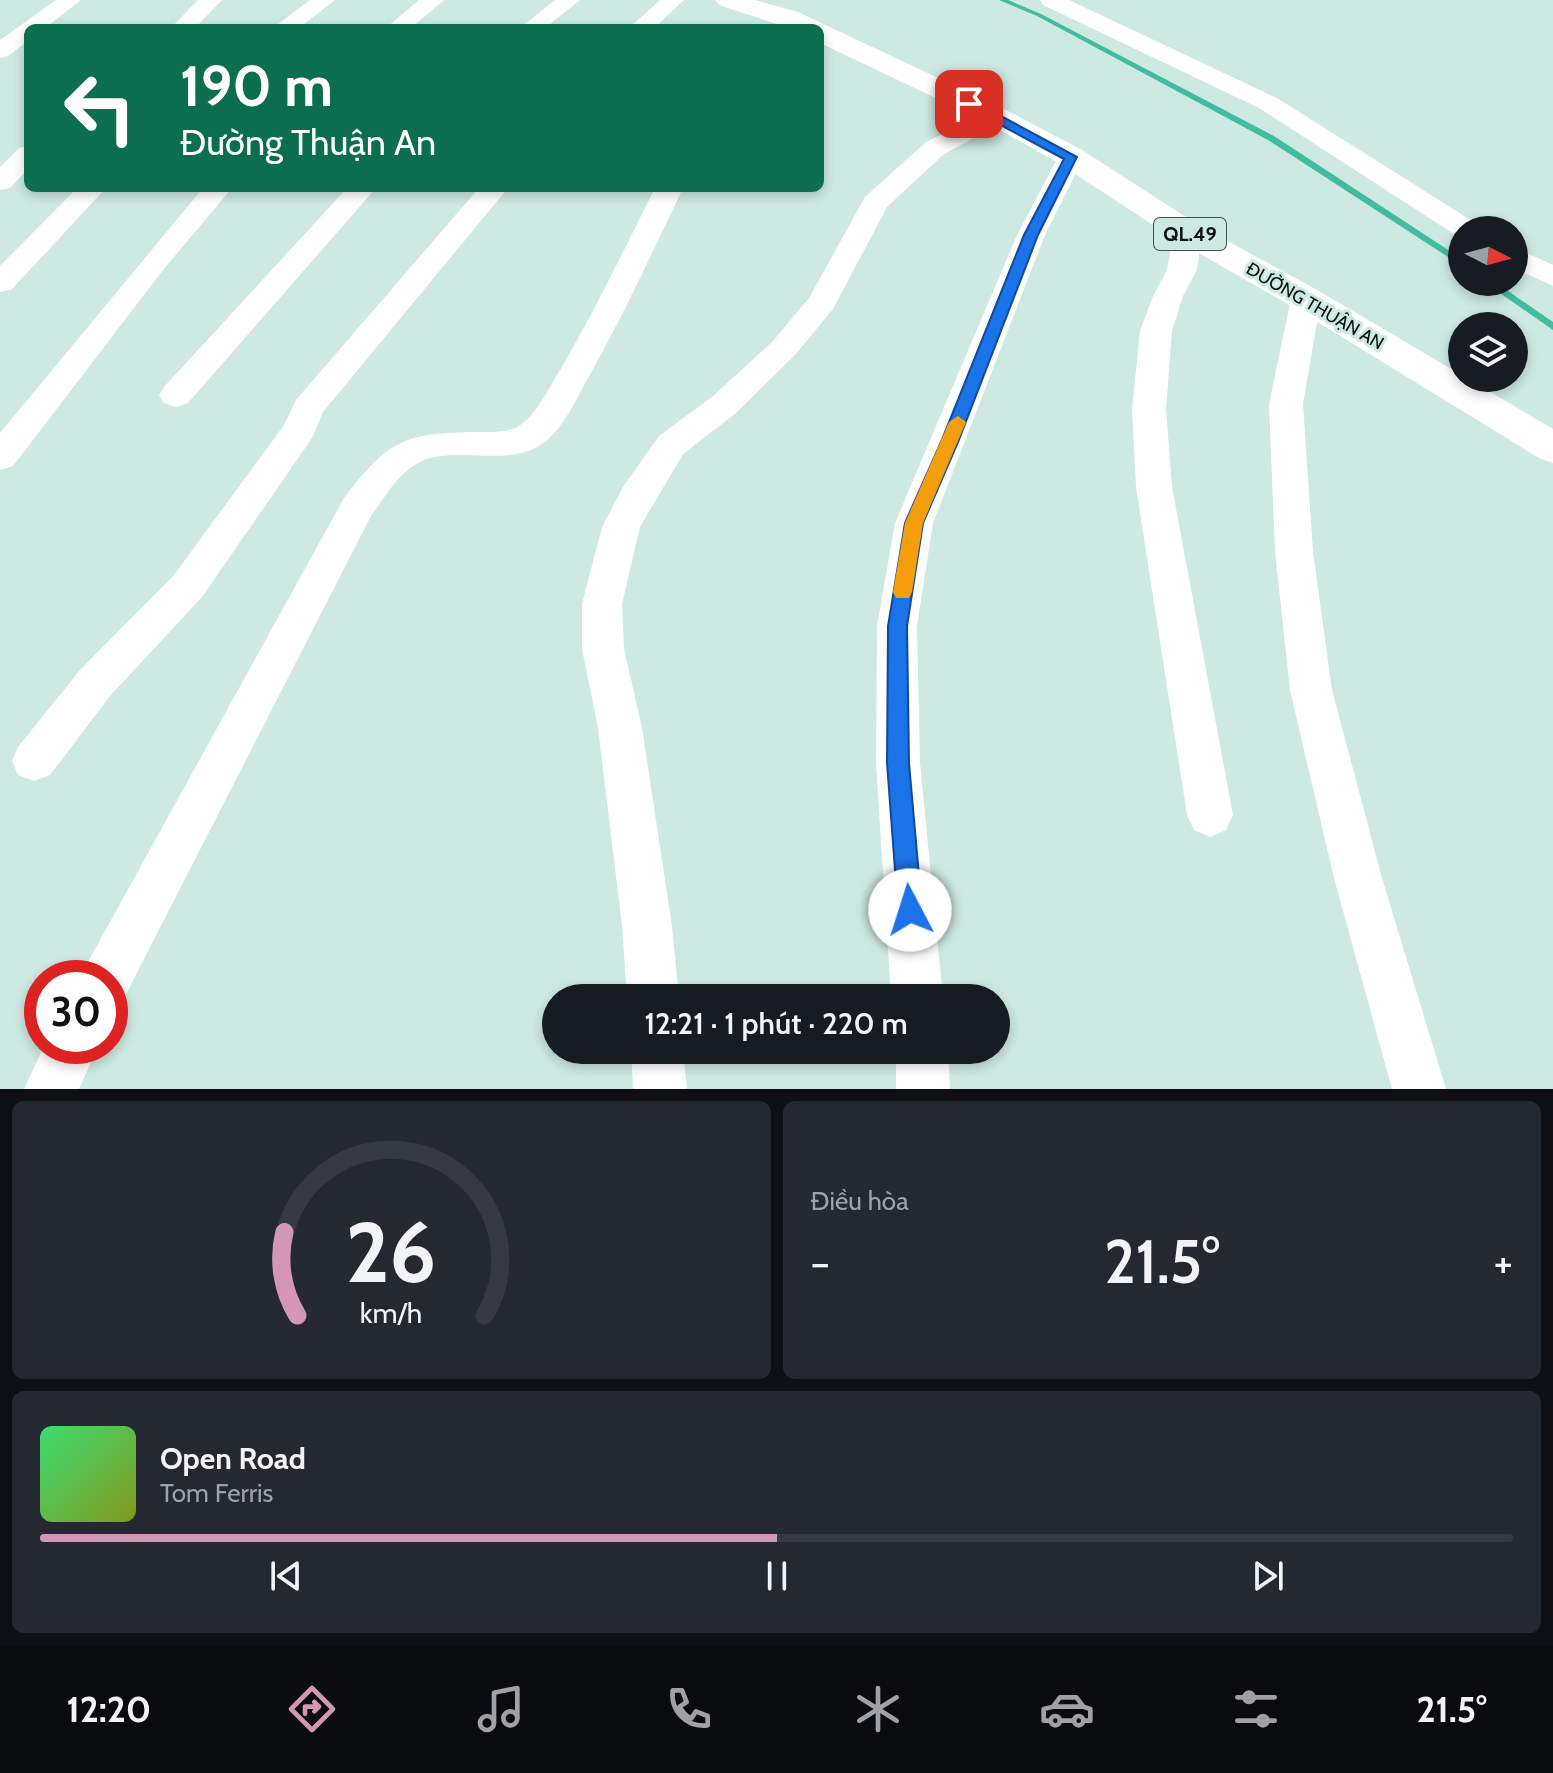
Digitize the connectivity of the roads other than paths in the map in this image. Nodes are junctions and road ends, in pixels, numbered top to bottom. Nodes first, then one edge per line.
1 (70, 0) edge
2 (211, 0) edge
3 (324, 0) edge
4 (433, 0) edge
5 (569, 0) edge
6 (673, 0) edge
7 (728, 0) edge
8 (1051, 0) edge
9 (36, 24) edge
10 (186, 24) edge
11 (290, 24) edge
12 (402, 24) edge
13 (536, 24) edge
14 (645, 24) edge
15 (790, 24) edge
16 (24, 33) edge
17 (824, 35) edge
18 (0, 51) edge
19 (996, 116) junction
20 (1071, 157) junction
21 (24, 158) edge
22 (0, 182) edge
23 (88, 192) edge
24 (215, 192) edge
25 (358, 192) edge
26 (491, 192) edge
27 (667, 192) edge
28 (1448, 218) edge
29 (1188, 233) junction
30 (1528, 264) edge
31 (1553, 277) edge
32 (0, 283) edge
33 (1306, 299) junction
34 (176, 395) dead end
35 (1553, 448) edge
36 (0, 457) edge
37 (34, 761) dead end
38 (1210, 815) dead end
39 (117, 960) edge
40 (652, 984) edge
41 (916, 984) edge
42 (63, 1064) edge
43 (658, 1064) edge
44 (922, 1064) edge
45 (51, 1089) edge
46 (660, 1089) edge
47 (923, 1089) edge
48 (1419, 1089) edge

1 - 9 street
2 - 10 street
3 - 11 street
4 - 12 street
5 - 13 street
6 - 14 street
7 - 15 highway
8 - 28 street
16 - 18 street
17 - 19 highway, ĐƯỜNG THUẬN AN / QL.49
19 - 20 highway, ĐƯỜNG THUẬN AN / QL.49
19 - 40 street
20 - 29 highway, ĐƯỜNG THUẬN AN / QL.49
20 - 41 street
21 - 22 street
23 - 32 street
24 - 36 street
25 - 34 street
26 - 37 street
27 - 39 street
29 - 33 highway, ĐƯỜNG THUẬN AN / QL.49
29 - 38 street
30 - 31 street
33 - 35 highway, ĐƯỜNG THUẬN AN / QL.49
33 - 48 street
42 - 45 street
43 - 46 street
44 - 47 street

